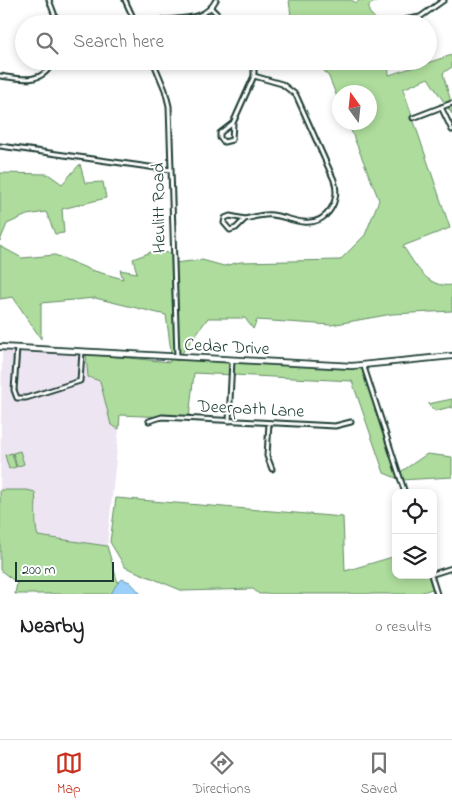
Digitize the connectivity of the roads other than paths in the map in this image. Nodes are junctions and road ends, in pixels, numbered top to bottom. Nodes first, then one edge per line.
1 (49, 0) edge
2 (125, 0) edge
3 (216, 0) edge
4 (444, 0) edge
5 (211, 8) junction
6 (55, 15) edge
7 (132, 15) edge
8 (199, 15) edge
9 (218, 15) edge
10 (423, 15) edge
11 (48, 70) edge
12 (156, 70) edge
13 (254, 70) edge
14 (0, 76) edge
15 (254, 76) junction
16 (452, 103) edge
17 (441, 107) junction
18 (413, 118) dead end
19 (233, 123) junction
20 (452, 130) edge
21 (0, 146) edge
22 (171, 170) junction
23 (245, 219) junction
24 (0, 347) edge
25 (17, 348) junction
26 (82, 352) junction
27 (452, 356) edge
28 (177, 357) junction
29 (232, 360) junction
30 (364, 367) junction
31 (229, 420) junction
32 (149, 421) dead end
33 (351, 422) dead end
34 (269, 423) junction
35 (272, 469) dead end
36 (404, 489) edge
37 (452, 568) edge
38 (437, 573) edge
39 (433, 579) edge
40 (437, 594) edge

1 - 6 street
2 - 7 street
3 - 5 street
4 - 10 street
5 - 8 street
5 - 9 street
11 - 14 street
12 - 22 street, Heulitt Road
13 - 15 street
15 - 19 street
15 - 23 street
16 - 17 street
17 - 18 street
17 - 20 street
19 - 19 street
21 - 22 street
22 - 28 street, Heulitt Road
23 - 23 street
24 - 25 street, Cedar Drive
25 - 26 street, Cedar Drive
25 - 26 street
26 - 28 street, Cedar Drive
27 - 30 street, Cedar Drive
28 - 29 street, Cedar Drive
29 - 30 street, Cedar Drive
29 - 31 street
30 - 36 street
31 - 32 street, Deerpath Lane
31 - 34 street, Deerpath Lane
33 - 34 street, Deerpath Lane
34 - 35 street
37 - 38 street
39 - 40 street

